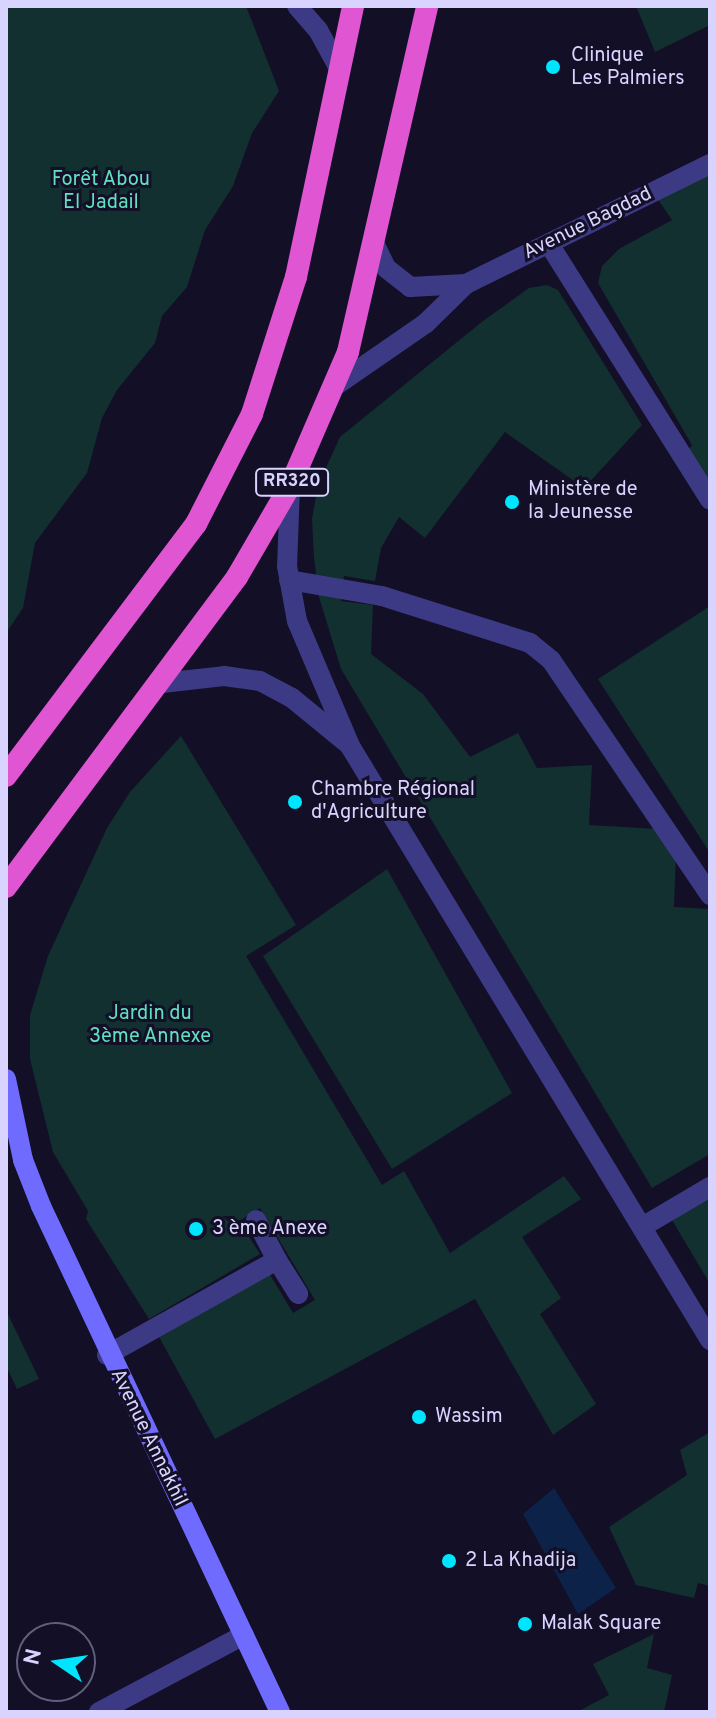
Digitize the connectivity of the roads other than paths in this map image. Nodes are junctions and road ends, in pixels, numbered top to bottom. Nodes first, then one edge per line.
1 (297, 6) edge
2 (353, 6) edge
3 (427, 6) edge
4 (340, 70) junction
5 (710, 164) edge
6 (373, 241) junction
7 (549, 244) junction
8 (466, 284) junction
9 (335, 386) junction
10 (290, 486) junction
11 (710, 500) edge
12 (289, 580) junction
13 (162, 683) junction
14 (350, 746) junction
15 (6, 776) edge
16 (6, 887) edge
17 (710, 895) edge
18 (6, 1079) edge
19 (6, 1141) edge
20 (23, 1160) junction
21 (710, 1187) edge
22 (256, 1220) dead end
23 (642, 1227) junction
24 (277, 1260) junction
25 (298, 1294) dead end
26 (710, 1340) edge
27 (107, 1355) junction
28 (244, 1635) junction
29 (99, 1712) edge
30 (280, 1712) edge

1 - 4 street
2 - 4 highway, RR320
3 - 6 highway, RR320
4 - 15 highway, RR320
5 - 7 street, Avenue Bagdad
6 - 8 street
6 - 9 highway, RR320
7 - 8 street, Avenue Bagdad
7 - 11 street
8 - 9 street
9 - 10 highway, RR320
10 - 12 street
10 - 13 highway, RR320
12 - 14 street
12 - 17 street
13 - 14 street
13 - 16 highway, RR320
14 - 23 street
18 - 20 main road, Avenue Annakhil
19 - 20 main road, Avenue Annakhil
20 - 27 main road, Avenue Annakhil
21 - 23 street
22 - 24 street
23 - 26 street
24 - 25 street
24 - 27 street
27 - 28 main road, Avenue Annakhil
28 - 29 street
28 - 30 main road, Avenue Annakhil

